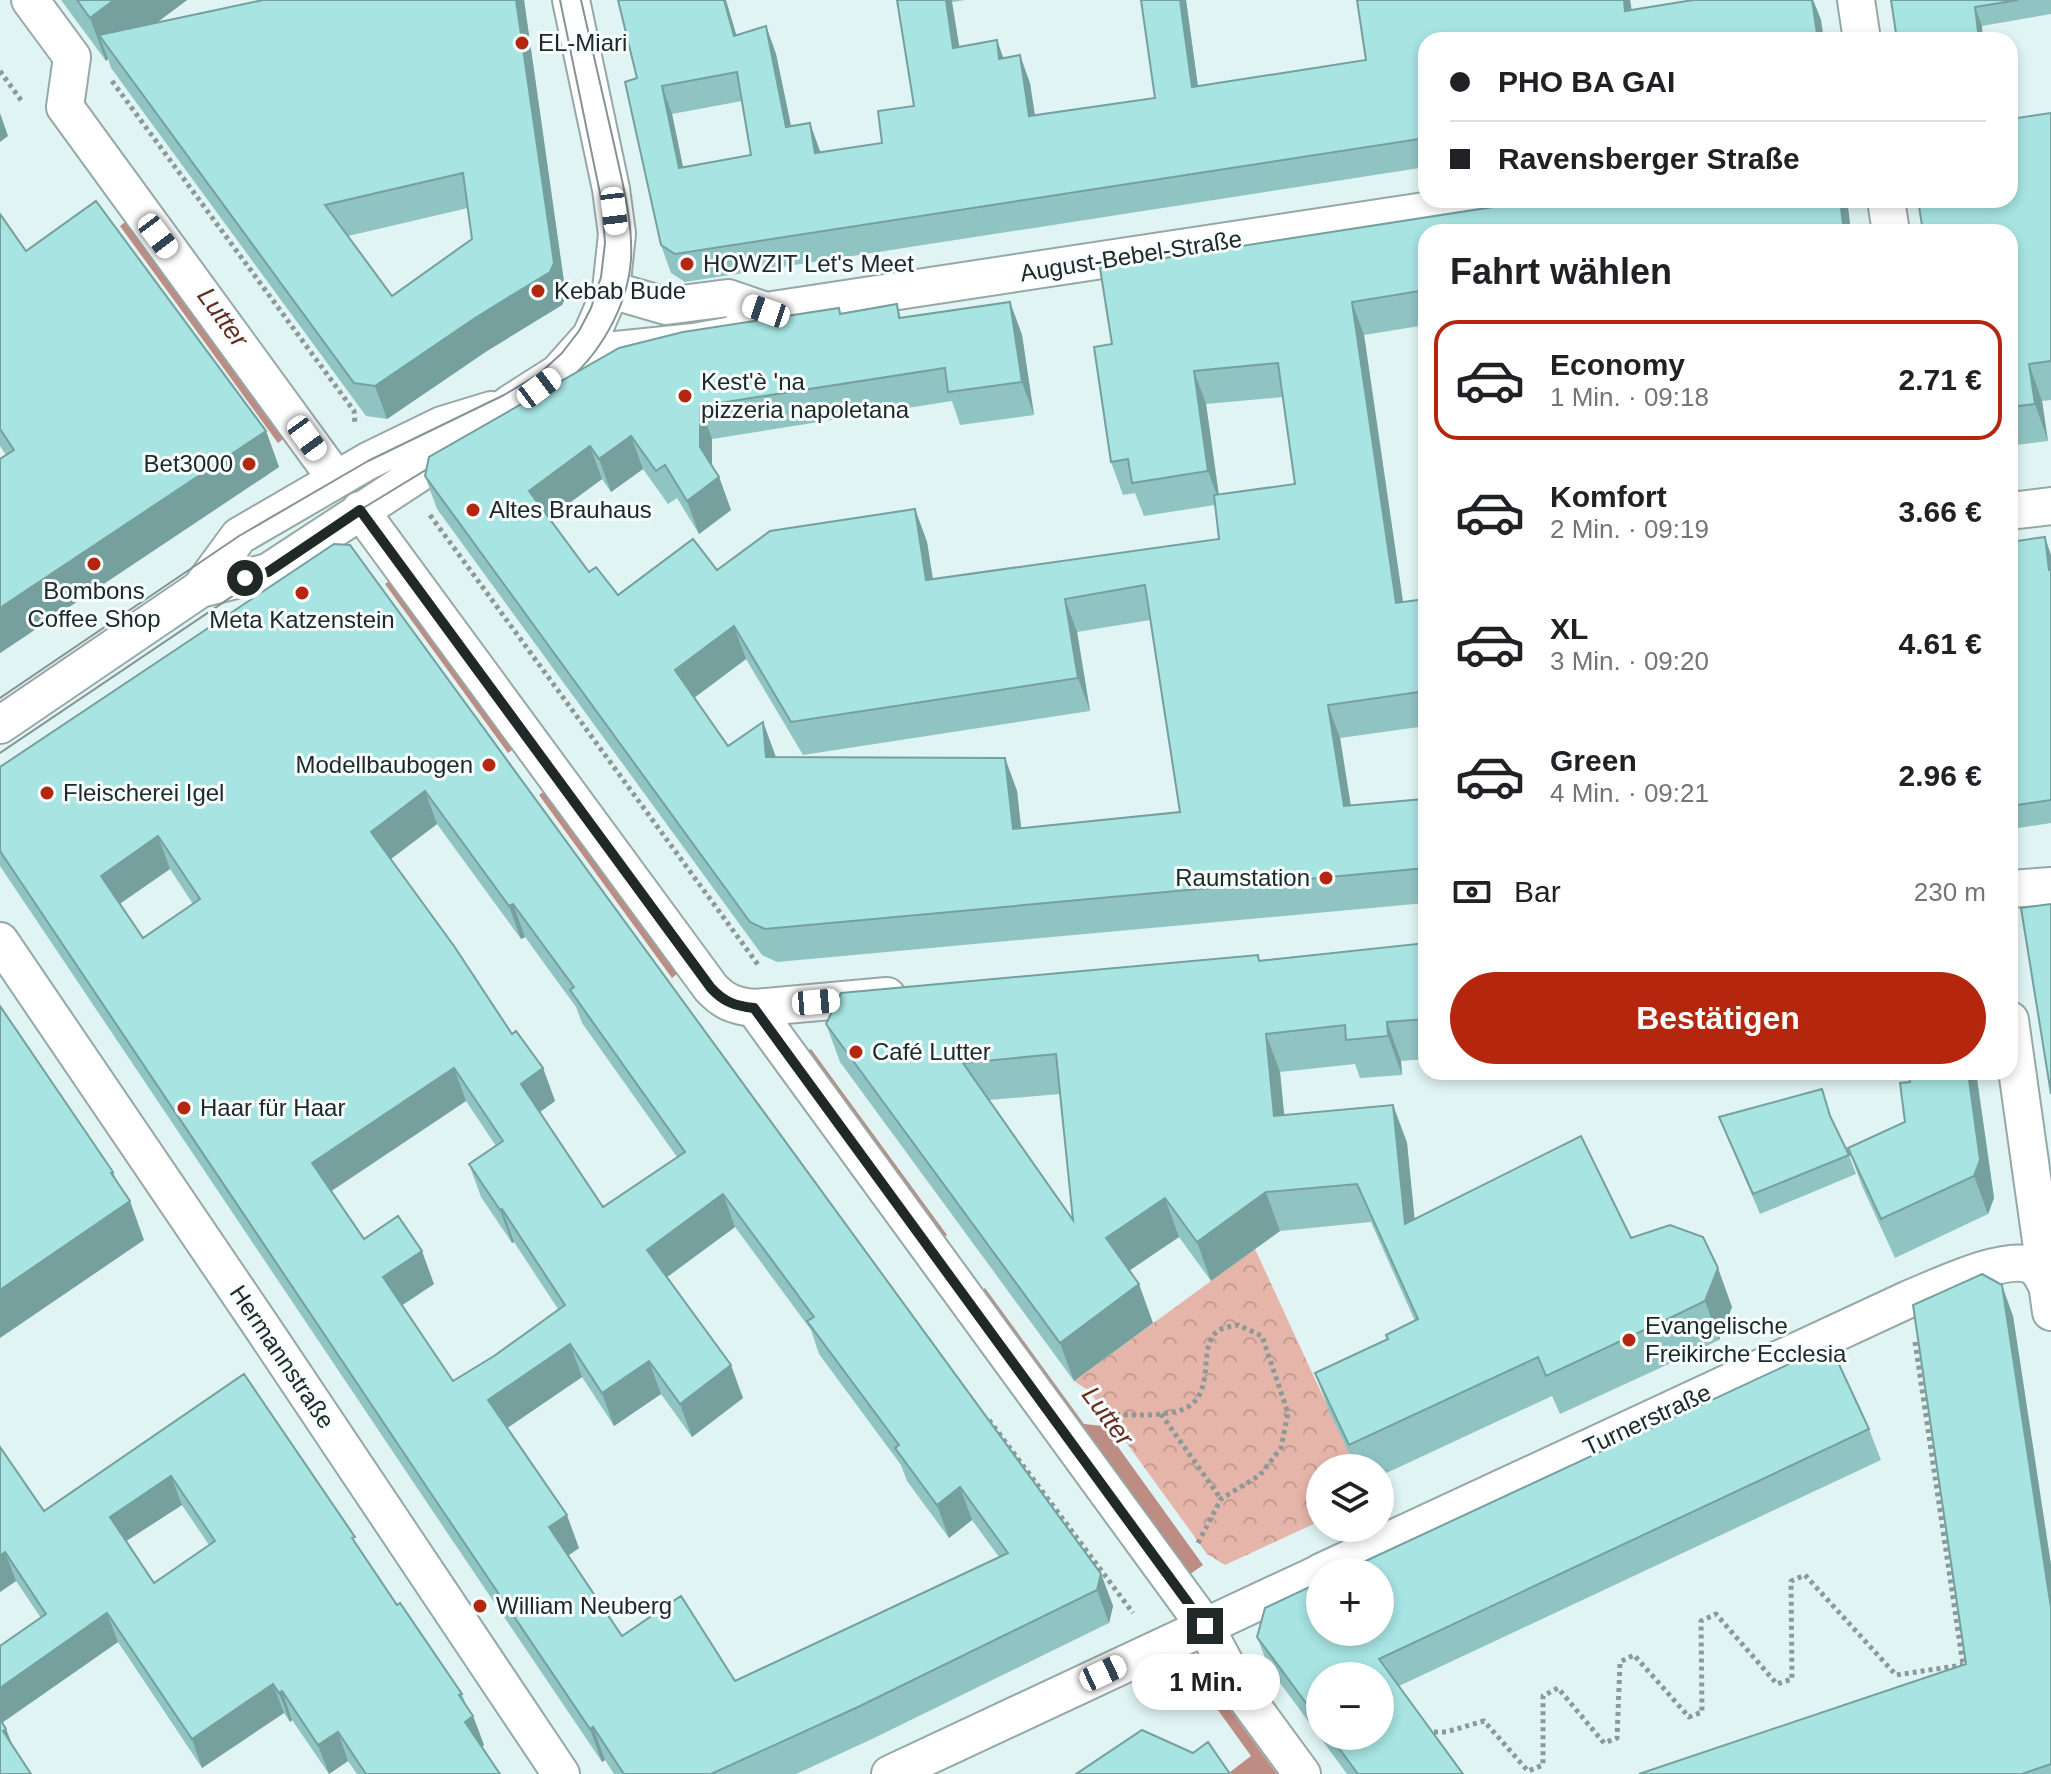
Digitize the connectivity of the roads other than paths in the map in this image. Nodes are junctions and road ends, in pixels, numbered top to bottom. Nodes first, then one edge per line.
1 (30, 0) edge
2 (571, 0) edge
3 (1856, 0) edge
4 (1861, 32) edge
5 (1444, 208) edge
6 (611, 290) junction
7 (766, 311) junction
8 (577, 354) junction
9 (511, 403) junction
10 (336, 479) junction
11 (2051, 506) edge
12 (360, 510) junction
13 (2018, 510) edge
14 (200, 589) junction
15 (0, 725) edge
16 (2051, 886) edge
17 (2018, 888) edge
18 (0, 941) edge
19 (924, 993) edge
20 (754, 1008) junction
21 (2018, 1080) edge
22 (2042, 1270) edge
23 (1351, 1558) edge
24 (1306, 1579) edge
25 (1205, 1626) junction
26 (561, 1774) edge
27 (890, 1774) edge
28 (1302, 1774) edge

1 - 10 street
2 - 6 street
3 - 4 street
5 - 7 street, August-Bebel-Straße
6 - 7 street, August-Bebel-Straße
6 - 8 street
7 - 8 street, August-Bebel-Straße
8 - 9 street
9 - 10 street
9 - 12 street
10 - 14 street
11 - 13 street
12 - 14 street
12 - 20 street
14 - 15 street
16 - 17 street
18 - 26 street, Hermannstraße
19 - 20 street
20 - 25 street
21 - 22 street
22 - 23 street, Turnerstraße
24 - 25 street, Turnerstraße
25 - 27 street, Turnerstraße
25 - 28 street

